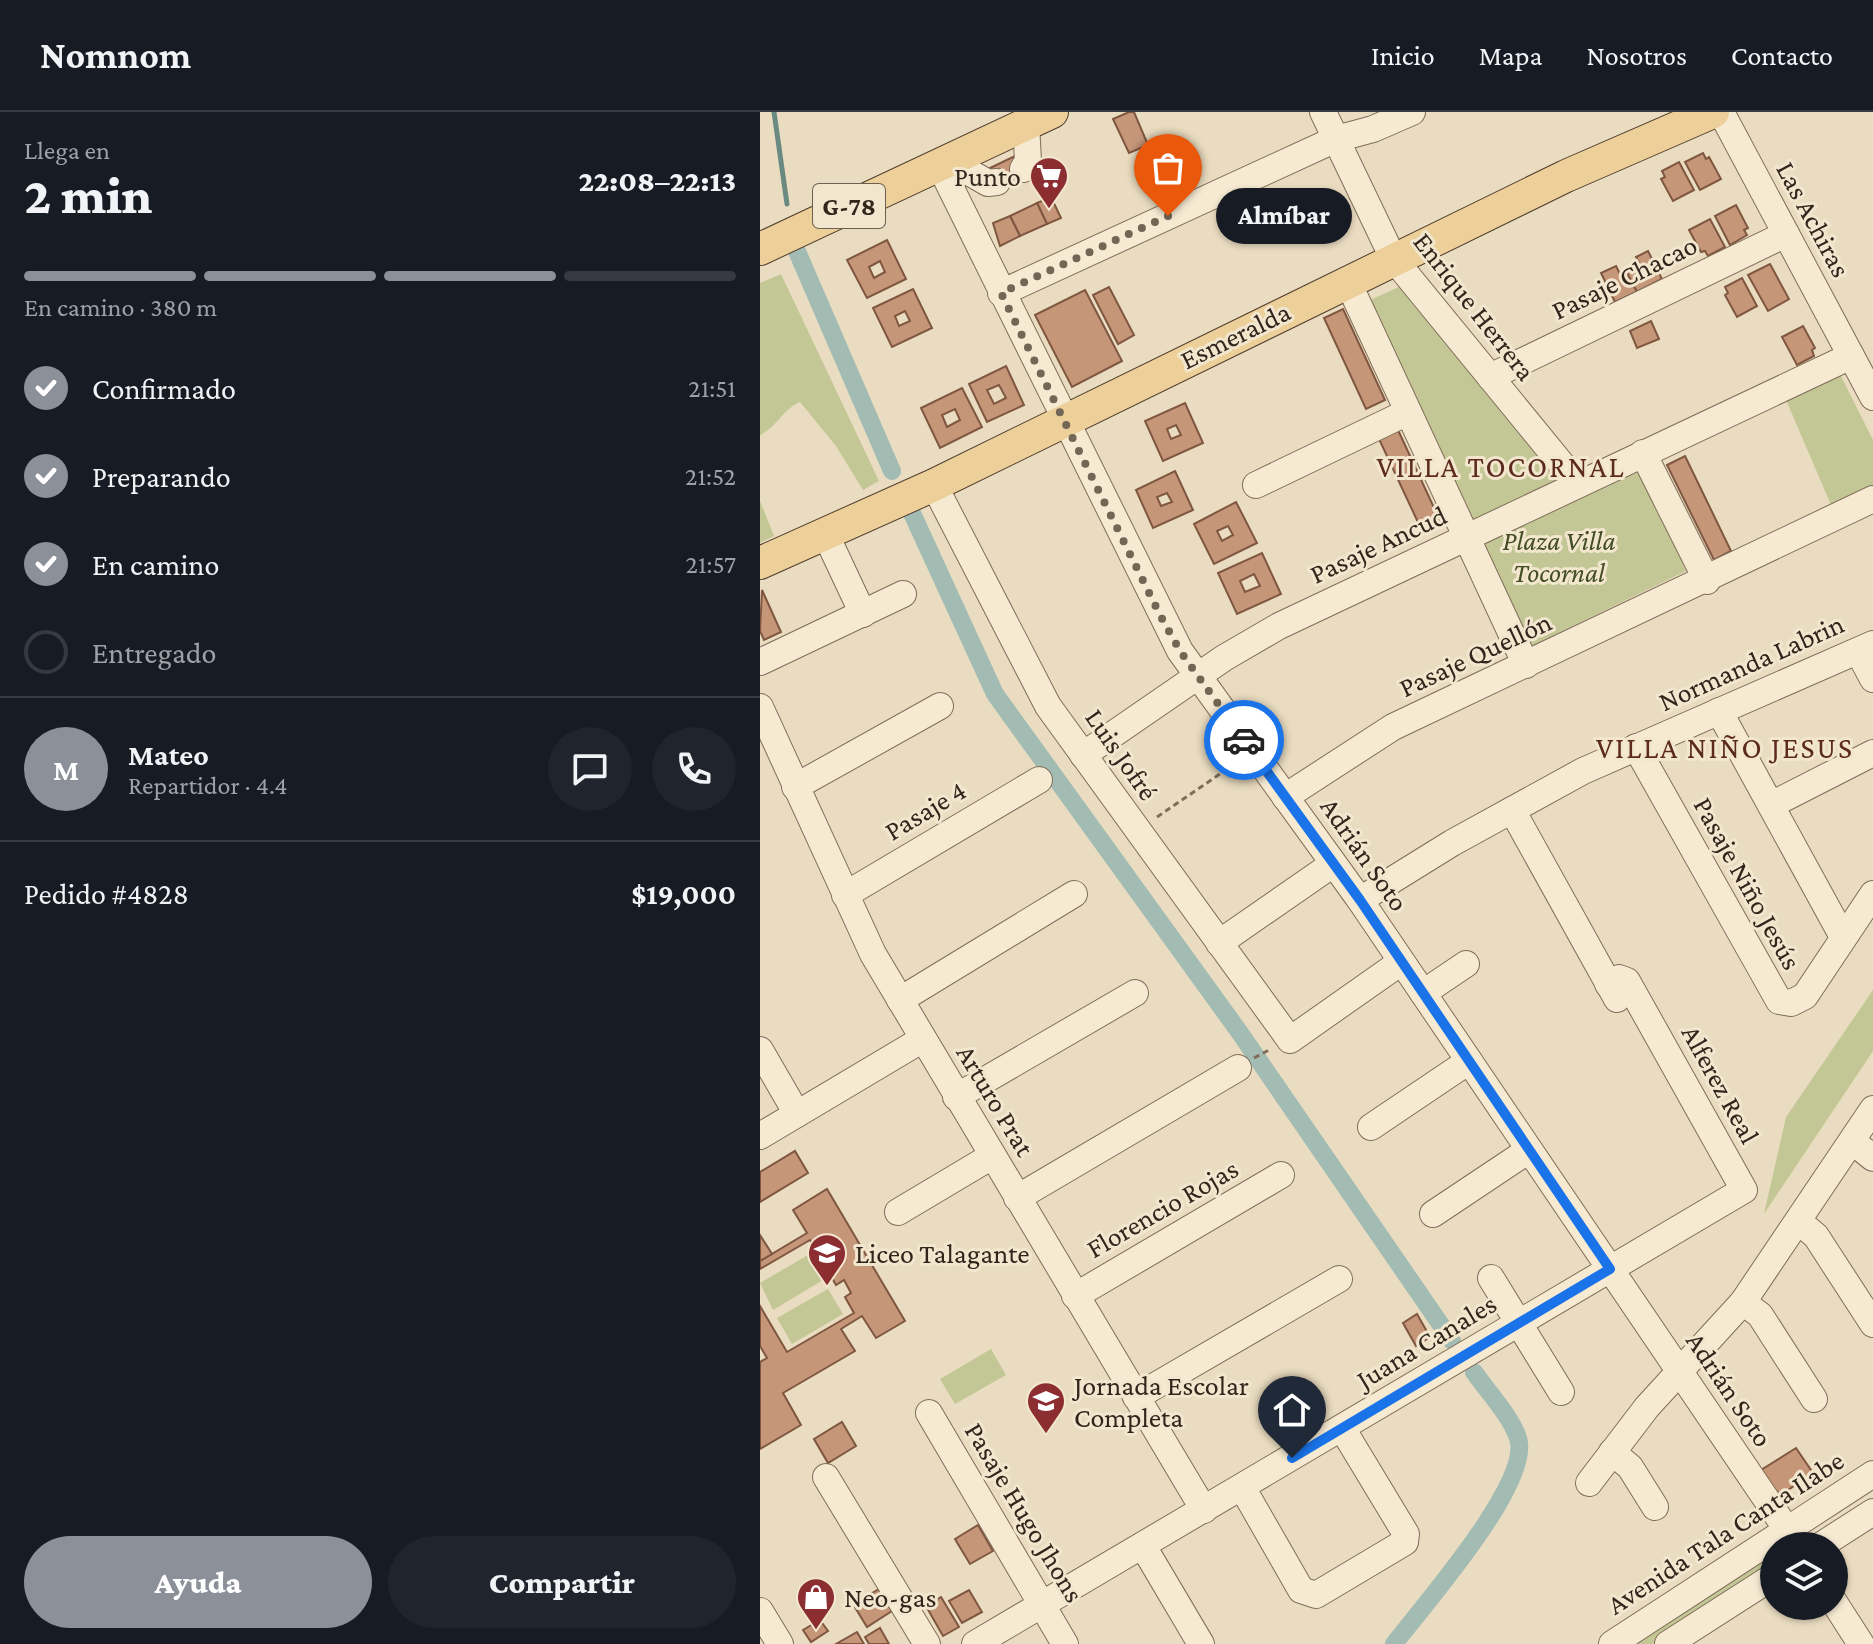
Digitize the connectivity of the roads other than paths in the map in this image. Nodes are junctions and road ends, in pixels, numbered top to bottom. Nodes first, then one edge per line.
1 (1323, 112) edge
2 (1412, 112) edge
3 (1713, 112) edge
4 (1721, 112) edge
5 (1039, 118) edge
6 (1336, 139) junction
7 (943, 162) junction
8 (1023, 169) dead end
9 (997, 182) dead end
10 (1786, 234) junction
11 (760, 249) edge
12 (1393, 258) junction
13 (1347, 280) junction
14 (1001, 293) junction
15 (1851, 356) junction
16 (1490, 377) junction
17 (1873, 397) edge
18 (1408, 412) junction
19 (1063, 419) junction
20 (1643, 453) junction
21 (1577, 483) junction
22 (934, 485) junction
23 (1256, 485) dead end
24 (1873, 499) edge
25 (825, 533) junction
26 (1466, 538) junction
27 (760, 563) edge
28 (1707, 581) junction
29 (903, 594) dead end
30 (863, 614) junction
31 (1865, 647) edge
32 (760, 662) edge
33 (1526, 665) junction
34 (1198, 676) junction
35 (1873, 679) edge
36 (940, 706) dead end
37 (760, 707) edge
38 (1719, 711) junction
39 (1636, 747) junction
40 (1873, 753) edge
41 (1083, 755) junction
42 (1039, 780) dead end
43 (795, 787) junction
44 (1285, 797) junction
45 (1771, 805) junction
46 (1512, 810) junction
47 (1333, 864) junction
48 (1074, 894) dead end
49 (1873, 894) edge
50 (845, 895) junction
51 (1360, 900) junction
52 (1843, 937) junction
53 (1219, 943) junction
54 (1401, 962) junction
55 (1466, 964) dead end
56 (1135, 993) dead end
57 (1423, 993) junction
58 (900, 1000) junction
59 (923, 1039) junction
60 (760, 1050) edge
61 (1469, 1061) junction
62 (1238, 1068) dead end
63 (956, 1097) junction
64 (1873, 1109) edge
65 (797, 1114) junction
66 (1371, 1127) dead end
67 (760, 1136) edge
68 (1852, 1141) junction
69 (1529, 1150) junction
70 (992, 1156) junction
71 (1873, 1158) edge
72 (1281, 1175) dead end
73 (1744, 1190) joint
74 (1017, 1198) junction
75 (898, 1212) dead end
76 (1433, 1214) dead end
77 (1798, 1221) junction
78 (1610, 1269) junction
79 (1491, 1278) dead end
80 (1339, 1279) dead end
81 (1075, 1296) junction
82 (1743, 1302) junction
83 (1519, 1324) junction
84 (1873, 1324) edge
85 (1679, 1372) junction
86 (1561, 1392) dead end
87 (1136, 1397) junction
88 (1814, 1399) dead end
89 (929, 1413) dead end
90 (1342, 1428) junction
91 (1612, 1452) junction
92 (1873, 1474) edge
93 (826, 1477) dead end
94 (1589, 1483) dead end
95 (1242, 1487) junction
96 (1655, 1507) dead end
97 (1204, 1510) junction
98 (1873, 1512) edge
99 (1788, 1532) edge
100 (1800, 1532) edge
101 (1842, 1532) edge
102 (1143, 1546) junction
103 (1760, 1557) edge
104 (1760, 1585) edge
105 (1042, 1605) junction
106 (760, 1611) edge
107 (1846, 1620) edge
108 (780, 1644) edge
109 (927, 1644) edge
110 (975, 1644) edge
111 (1065, 1644) edge
112 (1201, 1644) edge
113 (1612, 1644) edge
114 (1668, 1644) edge
115 (1861, 1644) edge

1 - 6 street, Enrique Herrera
2 - 6 street
3 - 12 main road, Esmeralda
4 - 10 street, Las Achiras
5 - 7 main road, G-78
5 - 8 street
6 - 12 street, Enrique Herrera
6 - 14 street
7 - 9 street
7 - 11 main road, G-78
7 - 14 street, Adrián Soto
10 - 15 street, Las Achiras
10 - 16 street, Pasaje Chacao
12 - 13 main road, Esmeralda
12 - 16 street, Enrique Herrera
13 - 18 street
13 - 19 main road, Esmeralda
14 - 19 street, Adrián Soto
15 - 17 street, Las Achiras
15 - 20 street, Pasaje Ancud
16 - 21 street, Enrique Herrera
18 - 23 street
18 - 26 street
19 - 22 main road, Esmeralda
19 - 34 street, Adrián Soto
20 - 21 street, Pasaje Ancud
20 - 28 street
21 - 26 street, Pasaje Ancud
22 - 25 main road, Esmeralda
22 - 41 street, Luis Jofré
24 - 28 street, Pasaje Quellón
25 - 27 main road, Esmeralda
25 - 30 street
26 - 33 street
26 - 34 street, Pasaje Ancud
28 - 33 street, Pasaje Quellón
29 - 30 street
30 - 32 street
31 - 35 street
31 - 38 street, Normanda Labrin
33 - 44 street, Pasaje Quellón
34 - 41 street, Pasaje Ancud
34 - 44 street, Adrián Soto
36 - 43 street
37 - 43 street, Arturo Prat
38 - 39 street, Normanda Labrin
38 - 45 street
39 - 46 street, Normanda Labrin
39 - 52 street, Pasaje Niño Jesús
40 - 45 street
41 - 53 street, Luis Jofré
42 - 50 street, Pasaje 4
43 - 50 street, Arturo Prat
44 - 47 street, Adrián Soto
45 - 52 street
46 - 51 street, Normanda Labrin
46 - 73 street, Alferez Real
47 - 51 street, Adrián Soto
47 - 53 street
48 - 58 street
49 - 52 street, Pasaje Niño Jesús
50 - 58 street, Arturo Prat
51 - 54 street, Adrián Soto
53 - 54 street, Luis Jofré
54 - 57 street, Adrián Soto
55 - 57 street
56 - 63 street
57 - 61 street, Adrián Soto
58 - 59 street, Arturo Prat
59 - 63 street, Arturo Prat
59 - 65 street
60 - 65 street
61 - 66 street
61 - 69 street, Adrián Soto
62 - 74 street
63 - 70 street, Arturo Prat
64 - 68 street
65 - 67 street
68 - 71 street
68 - 77 street
69 - 76 street
69 - 78 street, Adrián Soto
70 - 74 street, Arturo Prat
70 - 75 street
72 - 81 street, Florencio Rojas
73 - 78 street, Juana Canales
74 - 81 street, Arturo Prat
77 - 82 street
77 - 84 street
78 - 83 street, Juana Canales
78 - 85 street, Adrián Soto
79 - 83 street
80 - 87 street
81 - 87 street, Arturo Prat
82 - 85 street
82 - 88 street
83 - 86 street
83 - 90 street, Juana Canales
85 - 91 street
85 - 99 street, Adrián Soto
87 - 97 street, Arturo Prat
89 - 105 street, Pasaje Hugo Jhons
90 - 95 street, Juana Canales
90 - 95 street
91 - 94 street
91 - 96 street
92 - 100 street, Avenida Tala Canta Ilabe
93 - 109 street
95 - 97 street, Juana Canales
97 - 102 street, Juana Canales
98 - 101 street
102 - 105 street, Juana Canales
102 - 112 street
103 - 113 street, Avenida Tala Canta Ilabe
104 - 114 street
105 - 110 street, Juana Canales
105 - 111 street, Pasaje Hugo Jhons
106 - 108 street
107 - 115 street

